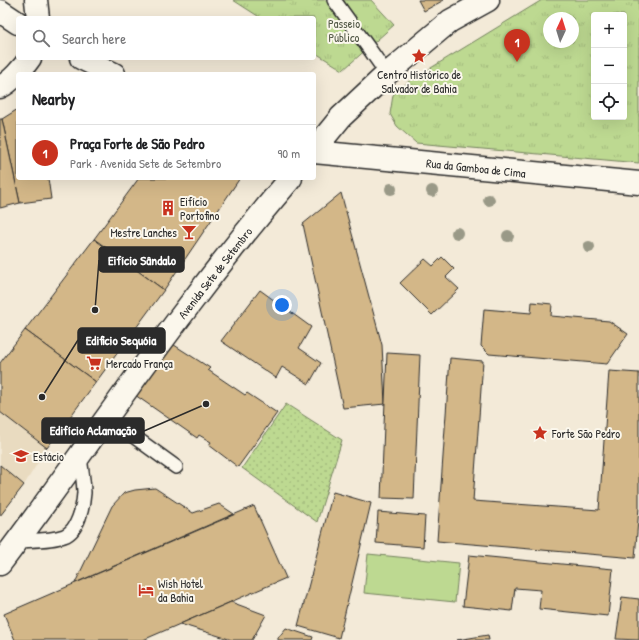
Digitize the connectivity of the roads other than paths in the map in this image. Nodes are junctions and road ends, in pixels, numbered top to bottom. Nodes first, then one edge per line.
1 (36, 0) edge
2 (334, 0) edge
3 (488, 0) edge
4 (0, 11) edge
5 (38, 16) edge
6 (16, 22) edge
7 (29, 60) edge
8 (85, 60) edge
9 (18, 72) edge
10 (110, 72) edge
11 (16, 74) edge
12 (387, 74) junction
13 (0, 88) edge
14 (316, 148) edge
15 (316, 151) edge
16 (639, 183) edge
17 (284, 186) edge
18 (107, 417) junction
19 (80, 456) junction
20 (176, 467) dead end
21 (17, 541) junction
22 (0, 564) edge

1 - 5 main road
2 - 12 lane
3 - 12 main road
4 - 6 main road
7 - 9 main road
8 - 10 main road
11 - 13 main road
12 - 14 main road
15 - 16 main road, Rua da Gamboa de Cima
17 - 18 main road, Avenida Sete de Setembro
18 - 19 main road, Avenida Sete de Setembro
18 - 20 lane
19 - 21 main road, Avenida Sete de Setembro
19 - 21 lane
21 - 22 main road, Avenida Sete de Setembro

